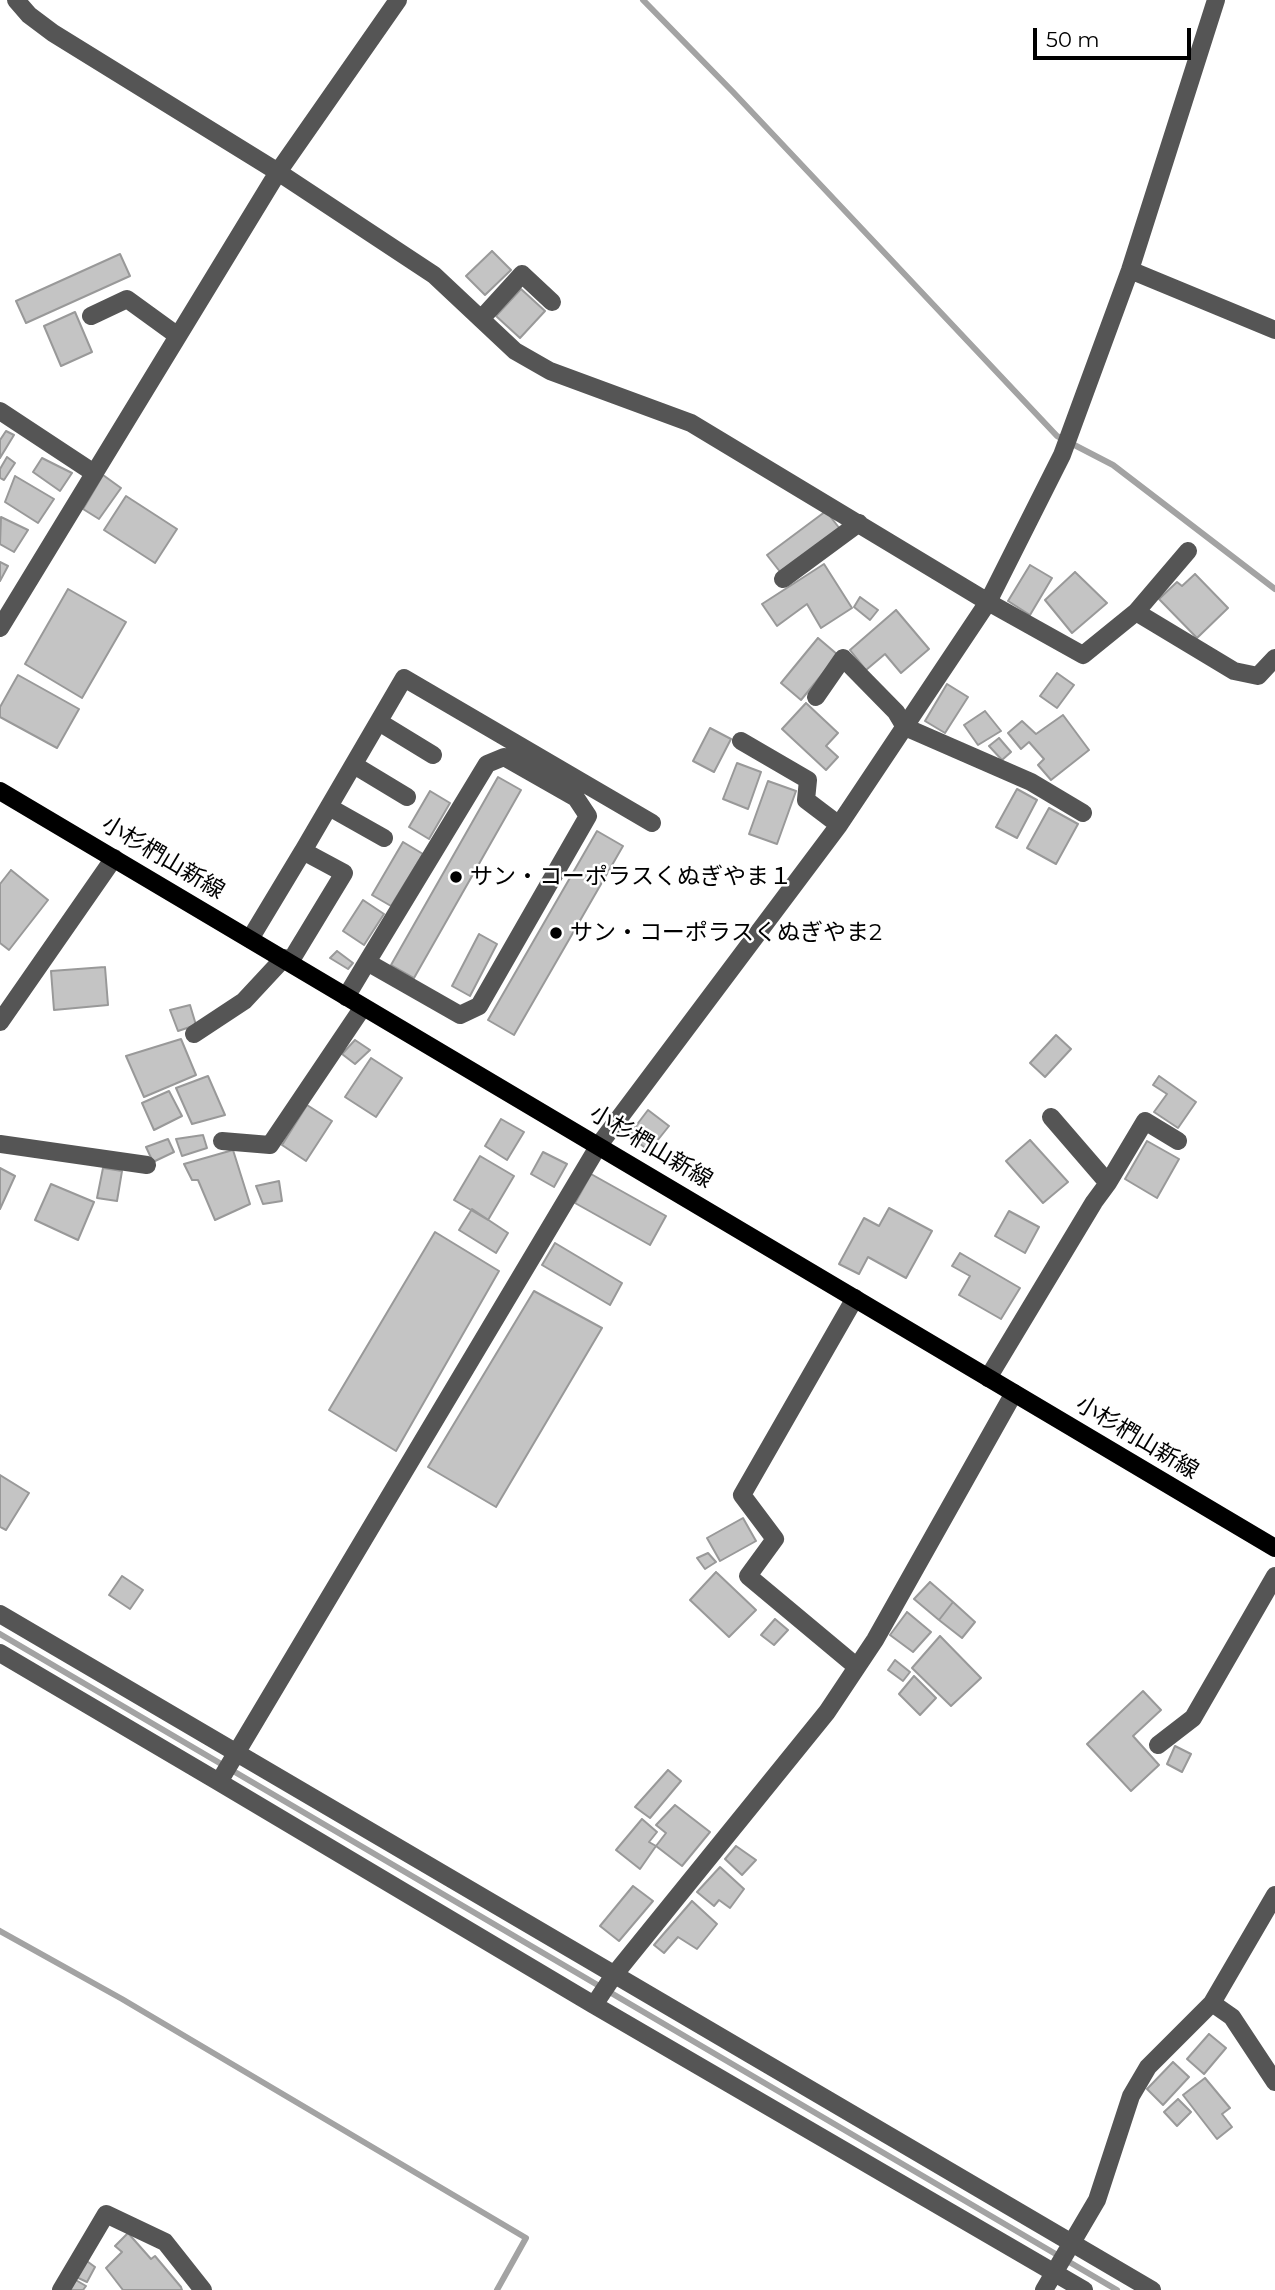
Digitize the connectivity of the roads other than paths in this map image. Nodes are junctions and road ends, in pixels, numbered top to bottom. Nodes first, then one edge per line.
1 (16, 0) edge
2 (398, 0) edge
3 (1216, 0) edge
4 (278, 172) junction
5 (1130, 270) junction
6 (552, 302) dead end
7 (91, 316) dead end
8 (481, 319) junction
9 (1275, 330) edge
10 (178, 336) junction
11 (0, 411) edge
12 (94, 474) junction
13 (859, 523) junction
14 (1188, 551) dead end
15 (783, 579) dead end
16 (988, 602) junction
17 (1136, 612) junction
18 (2, 621) edge
19 (1275, 658) edge
20 (816, 697) dead end
21 (379, 722) junction
22 (905, 727) junction
23 (741, 741) dead end
24 (433, 755) dead end
25 (354, 765) junction
26 (0, 791) edge
27 (407, 797) dead end
28 (329, 807) junction
29 (1083, 813) dead end
30 (652, 822) dead end
31 (839, 825) junction
32 (384, 838) dead end
33 (303, 850) junction
34 (114, 858) junction
35 (250, 939) junction
36 (287, 960) junction
37 (367, 962) junction
38 (346, 997) junction
39 (363, 1007) junction
40 (0, 1022) edge
41 (194, 1034) dead end
42 (1051, 1117) dead end
43 (222, 1141) dead end
44 (1178, 1141) dead end
45 (0, 1144) edge
46 (599, 1145) junction
47 (147, 1165) dead end
48 (1108, 1183) junction
49 (855, 1298) junction
50 (988, 1378) junction
51 (1014, 1393) junction
52 (1275, 1548) edge
53 (1275, 1576) edge
54 (0, 1614) edge
55 (0, 1653) edge
56 (857, 1667) junction
57 (1158, 1745) dead end
58 (238, 1753) junction
59 (219, 1782) junction
60 (1275, 1895) edge
61 (614, 1975) junction
62 (1212, 2003) junction
63 (594, 2005) junction
64 (1275, 2082) edge
65 (1072, 2243) junction
66 (1054, 2272) junction
67 (61, 2290) edge
68 (203, 2290) edge
69 (1044, 2290) edge
70 (1084, 2290) edge
71 (1152, 2290) edge

1 - 4 street
2 - 4 street
3 - 5 street
4 - 8 street
4 - 10 street
5 - 9 street
5 - 16 street
6 - 8 street
7 - 10 street
8 - 13 street
10 - 12 street
11 - 12 street
12 - 18 street
13 - 15 street
13 - 16 street
14 - 17 street
16 - 17 street
16 - 22 street
17 - 19 street
20 - 22 street
21 - 24 street
21 - 25 street
21 - 30 street
22 - 29 street
22 - 31 street
23 - 31 street
25 - 27 street
25 - 28 street
26 - 34 main road, 小杉椚山新線
28 - 32 street
28 - 33 street
31 - 46 street
33 - 35 street
33 - 36 street
34 - 35 main road, 小杉椚山新線
34 - 40 street
35 - 36 main road, 小杉椚山新線
36 - 38 main road, 小杉椚山新線
36 - 41 street
37 - 37 street
37 - 38 street
38 - 39 main road, 小杉椚山新線
39 - 43 street
39 - 46 main road, 小杉椚山新線
42 - 48 street
44 - 48 street
45 - 47 street
46 - 49 main road, 小杉椚山新線
46 - 58 street
48 - 50 street
49 - 50 main road, 小杉椚山新線
49 - 56 street
50 - 51 main road, 小杉椚山新線
51 - 52 main road, 小杉椚山新線
51 - 56 street
53 - 57 street
54 - 58 street
55 - 59 street
56 - 61 street
58 - 59 street
58 - 61 street
59 - 63 street
60 - 62 street
61 - 63 street
61 - 65 street
62 - 64 street
62 - 65 street
63 - 66 street
65 - 66 street
65 - 71 street
66 - 69 street
66 - 70 street
67 - 68 street

